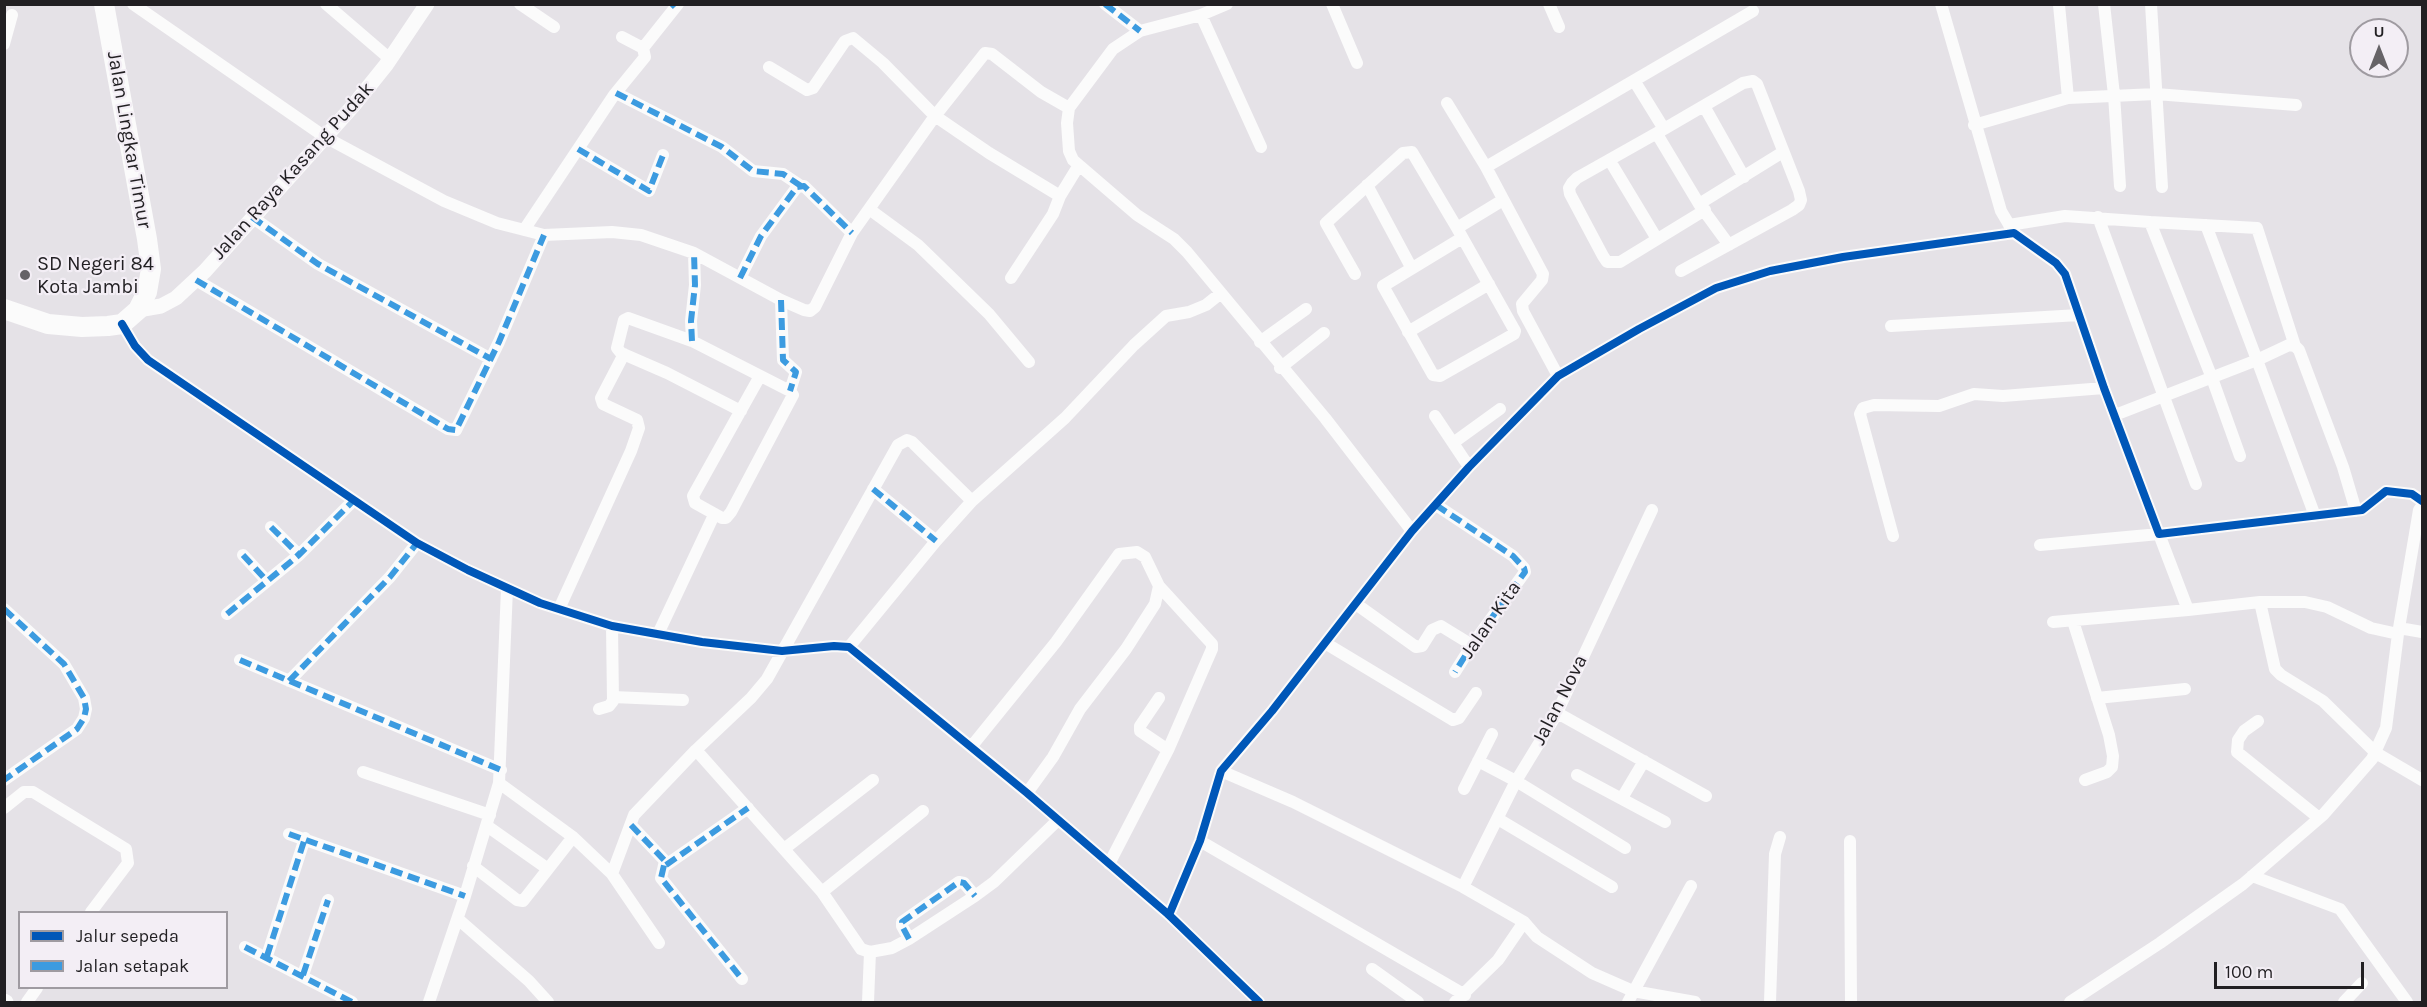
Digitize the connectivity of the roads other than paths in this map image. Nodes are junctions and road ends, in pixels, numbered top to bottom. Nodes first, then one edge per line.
1 (104, 4) edge
2 (133, 4) edge
3 (326, 4) edge
4 (427, 4) edge
5 (520, 4) edge
6 (1105, 4) edge
7 (1227, 4) edge
8 (1332, 4) edge
9 (1549, 4) edge
10 (1941, 4) edge
11 (2103, 4) edge
12 (2151, 4) edge
13 (675, 5) edge
14 (2059, 5) edge
15 (1753, 11) dead end
16 (12, 15) dead end
17 (1201, 15) junction
18 (554, 27) dead end
19 (1559, 27) dead end
20 (1140, 31) junction
21 (622, 37) dead end
22 (4, 44) edge
23 (643, 48) junction
24 (390, 59) junction
25 (1357, 63) dead end
26 (769, 67) dead end
27 (1635, 82) junction
28 (616, 93) junction
29 (2156, 94) junction
30 (2114, 95) junction
31 (2068, 98) junction
32 (1447, 103) dead end
33 (2296, 105) dead end
34 (1704, 106) junction
35 (1069, 108) junction
36 (935, 116) junction
37 (1974, 125) junction
38 (1661, 132) junction
39 (325, 137) junction
40 (1261, 147) dead end
41 (578, 149) junction
42 (1783, 152) junction
43 (663, 155) dead end
44 (1610, 161) junction
45 (1079, 165) junction
46 (1486, 167) junction
47 (1743, 177) junction
48 (1367, 184) junction
49 (801, 186) junction
50 (2120, 186) dead end
51 (2162, 187) dead end
52 (1060, 196) junction
53 (1503, 200) junction
54 (1702, 207) junction
55 (869, 209) junction
56 (252, 217) junction
57 (2098, 217) junction
58 (2150, 222) junction
59 (2206, 225) junction
60 (2011, 229) junction
61 (524, 230) junction
62 (1460, 233) junction
63 (852, 234) junction
64 (544, 235) junction
65 (1657, 239) junction
66 (1729, 245) junction
67 (694, 254) junction
68 (1411, 267) junction
69 (1681, 271) dead end
70 (1355, 274) dead end
71 (740, 278) junction
72 (1011, 278) dead end
73 (196, 280) junction
74 (1489, 284) junction
75 (1221, 293) junction
76 (781, 300) junction
77 (4, 309) edge
78 (1306, 309) dead end
79 (138, 310) junction
80 (2079, 315) junction
81 (122, 324) junction
82 (1891, 326) dead end
83 (1408, 332) junction
84 (1324, 333) dead end
85 (692, 340) junction
86 (1260, 342) junction
87 (2295, 346) junction
88 (624, 354) junction
89 (491, 359) junction
90 (2257, 360) junction
91 (1029, 362) dead end
92 (1280, 368) junction
93 (760, 376) junction
94 (1558, 376) junction
95 (2212, 378) junction
96 (2104, 388) junction
97 (790, 391) junction
98 (2163, 396) junction
99 (1500, 409) dead end
100 (741, 411) junction
101 (2115, 415) junction
102 (1435, 416) dead end
103 (1453, 443) junction
104 (2240, 456) dead end
105 (1469, 467) junction
106 (2196, 484) dead end
107 (873, 489) junction
108 (354, 500) junction
109 (972, 501) junction
110 (2422, 501) edge
111 (1436, 505) junction
112 (2422, 506) edge
113 (1652, 510) dead end
114 (2356, 510) junction
115 (714, 515) junction
116 (2315, 516) junction
117 (271, 527) dead end
118 (1412, 531) junction
119 (2159, 534) junction
120 (1893, 536) dead end
121 (936, 541) junction
122 (417, 543) junction
123 (2040, 545) dead end
124 (243, 555) dead end
125 (299, 555) junction
126 (266, 580) junction
127 (1159, 586) junction
128 (507, 588) junction
129 (2260, 602) junction
130 (1356, 604) junction
131 (4, 609) edge
132 (559, 609) junction
133 (2188, 610) junction
134 (228, 614) dead end
135 (2073, 621) junction
136 (2053, 622) dead end
137 (612, 626) junction
138 (2398, 631) junction
139 (2422, 632) edge
140 (658, 634) junction
141 (1325, 643) junction
142 (1472, 645) junction
143 (849, 647) junction
144 (782, 651) junction
145 (240, 660) dead end
146 (1455, 672) dead end
147 (290, 681) junction
148 (2186, 689) dead end
149 (1476, 693) dead end
150 (613, 697) junction
151 (1159, 698) dead end
152 (2097, 698) junction
153 (683, 700) dead end
154 (599, 709) dead end
155 (1555, 717) junction
156 (2258, 722) dead end
157 (1492, 734) dead end
158 (971, 747) junction
159 (696, 750) junction
160 (1168, 750) junction
161 (2376, 753) junction
162 (1478, 761) junction
163 (1644, 761) junction
164 (501, 770) junction
165 (1221, 771) junction
166 (363, 772) dead end
167 (1578, 775) dead end
168 (4, 780) edge
169 (873, 780) dead end
170 (2085, 780) dead end
171 (2422, 780) edge
172 (1516, 781) junction
173 (499, 783) junction
174 (1464, 789) dead end
175 (1027, 793) junction
176 (1706, 796) dead end
177 (1622, 798) junction
178 (4, 808) edge
179 (748, 808) junction
180 (923, 811) dead end
181 (2319, 818) junction
182 (1498, 819) junction
183 (488, 820) junction
184 (1058, 820) junction
185 (1665, 822) dead end
186 (631, 825) junction
187 (289, 834) dead end
188 (573, 837) junction
189 (1780, 837) dead end
190 (305, 838) junction
191 (1200, 841) junction
192 (1850, 842) dead end
193 (1625, 848) dead end
194 (784, 849) junction
195 (1108, 864) junction
196 (666, 865) junction
197 (473, 866) junction
198 (548, 869) junction
199 (612, 874) junction
200 (2252, 876) junction
201 (1691, 886) dead end
202 (1462, 887) junction
203 (1612, 887) dead end
204 (822, 892) junction
205 (465, 896) junction
206 (975, 896) junction
207 (328, 900) dead end
208 (92, 911) edge
209 (1169, 915) junction
210 (458, 919) junction
211 (1524, 922) junction
212 (909, 939) junction
213 (659, 943) dead end
214 (245, 946) dead end
215 (870, 952) junction
216 (267, 956) junction
217 (1372, 969) dead end
218 (303, 975) junction
219 (742, 979) dead end
220 (2362, 983) dead end
221 (37, 989) edge
222 (1630, 997) edge
223 (1460, 999) edge
224 (27, 1002) edge
225 (352, 1002) edge
226 (429, 1002) edge
227 (548, 1002) edge
228 (868, 1002) edge
229 (1259, 1002) edge
230 (1418, 1002) edge
231 (1695, 1002) edge
232 (1770, 1002) edge
233 (1851, 1002) edge
234 (2070, 1002) edge
235 (2344, 1002) edge
236 (2407, 1002) edge

1 - 79 highway, Jalan Lingkar Timur
2 - 39 street
3 - 24 street
4 - 24 street, Jalan Raya Kasang Pudak
5 - 18 street
6 - 20 street
7 - 17 street
8 - 25 street
9 - 19 street
10 - 37 street
11 - 30 street
12 - 29 street
13 - 23 street
14 - 31 street
15 - 27 street
16 - 22 street
17 - 20 street
17 - 40 street
20 - 35 street
21 - 23 street
23 - 28 street
24 - 39 street, Jalan Raya Kasang Pudak
26 - 36 street
27 - 38 street
27 - 46 street
28 - 41 street
28 - 49 street
29 - 30 street
29 - 33 street
29 - 51 street
30 - 31 street
30 - 50 street
31 - 37 street
32 - 46 street
34 - 38 street
34 - 42 street
34 - 47 street
35 - 36 street
35 - 45 street
36 - 52 street
36 - 55 street
37 - 60 street
38 - 44 street
38 - 54 street
39 - 56 street, Jalan Raya Kasang Pudak
39 - 61 street
41 - 43 street
41 - 61 street
42 - 47 street
42 - 66 street
44 - 65 street
44 - 65 street
45 - 52 street
45 - 75 street
46 - 53 street
47 - 54 street
48 - 62 street
48 - 68 street
48 - 70 street
49 - 63 street
49 - 71 street
52 - 72 street
53 - 62 street
53 - 94 street
54 - 65 street
54 - 66 street
55 - 63 street
55 - 91 street
56 - 73 street, Jalan Raya Kasang Pudak
56 - 89 street
57 - 58 street
57 - 60 street
57 - 98 street
58 - 59 street
58 - 95 street
59 - 87 street
59 - 90 street
60 - 80 street
60 - 94 street
61 - 64 street
62 - 68 street
62 - 74 street
63 - 76 street
64 - 67 street
64 - 89 street
66 - 69 street
67 - 71 street
67 - 85 street
68 - 83 street
71 - 76 street
73 - 79 street, Jalan Raya Kasang Pudak
73 - 89 street
74 - 83 street
74 - 83 street
75 - 86 street
75 - 109 street
76 - 97 street
77 - 81 highway
78 - 86 street
79 - 81 highway
80 - 82 street
80 - 96 street
81 - 108 street
84 - 92 street
85 - 88 street
85 - 93 street
86 - 92 street
87 - 90 street
87 - 114 street
88 - 100 street
88 - 132 street
90 - 95 street
90 - 116 street
92 - 118 street
93 - 97 street
93 - 100 street
94 - 105 street
95 - 98 street
95 - 104 street
96 - 101 street
96 - 120 street
97 - 115 street
98 - 101 street
98 - 106 street
99 - 103 street
100 - 115 street
101 - 119 street
102 - 103 street
103 - 105 street
105 - 111 street
107 - 109 street
107 - 121 street
107 - 144 street
108 - 122 street
108 - 125 street
109 - 121 street
110 - 114 street
111 - 118 street
111 - 142 street, Jalan Kita
112 - 138 street
113 - 155 street, Jalan Nova
114 - 116 street
115 - 140 street
116 - 119 street
117 - 125 street
118 - 130 street
119 - 123 street
119 - 133 street
121 - 143 street
122 - 128 street
122 - 147 street
124 - 126 street
125 - 126 street
126 - 134 street
127 - 158 street
127 - 160 street
127 - 175 street
128 - 132 street
128 - 164 street
129 - 133 street
129 - 138 street
129 - 161 street
130 - 141 street
130 - 142 street
131 - 168 street
132 - 137 street
133 - 135 street
135 - 136 street
135 - 152 street
137 - 140 street
137 - 150 street
138 - 139 street
138 - 161 street
140 - 144 street
141 - 149 street
141 - 165 street
142 - 146 street, Jalan Kita
143 - 144 street
143 - 158 street
144 - 159 street
145 - 147 street
147 - 164 street
148 - 152 street
150 - 153 street
150 - 154 street
151 - 160 street
152 - 170 street
155 - 163 street
155 - 172 street, Jalan Nova
156 - 181 street
157 - 162 street
158 - 175 street
159 - 179 street
159 - 186 street
160 - 195 street
161 - 171 street
161 - 181 street
162 - 172 street
162 - 174 street
163 - 176 street
163 - 177 street
164 - 173 street
165 - 191 street
165 - 202 street
166 - 183 street
167 - 177 street
169 - 194 street
172 - 182 street, Jalan Nova
172 - 193 street
173 - 183 street
173 - 188 street
175 - 184 street
177 - 185 street
178 - 208 street
179 - 194 street
179 - 196 street
180 - 204 street
181 - 200 street
182 - 202 street, Jalan Nova
182 - 203 street
183 - 197 street
183 - 198 street
184 - 195 street
184 - 206 street
186 - 196 street
186 - 199 street
187 - 190 street
188 - 198 street
188 - 199 street
189 - 232 street
190 - 205 street
190 - 216 street
191 - 209 street
191 - 223 street
192 - 233 street
194 - 204 street
195 - 209 street
196 - 219 street
197 - 198 street
197 - 205 street
199 - 213 street
200 - 234 street
200 - 236 street
201 - 222 street
202 - 211 street
204 - 215 street
205 - 210 street
206 - 212 street
206 - 212 street
207 - 218 street
209 - 229 street
210 - 226 street
210 - 227 street
211 - 222 street
211 - 223 street
212 - 215 street
214 - 216 street
215 - 228 street
216 - 218 street
217 - 230 street
218 - 225 street
220 - 235 street
221 - 224 street
222 - 231 street

